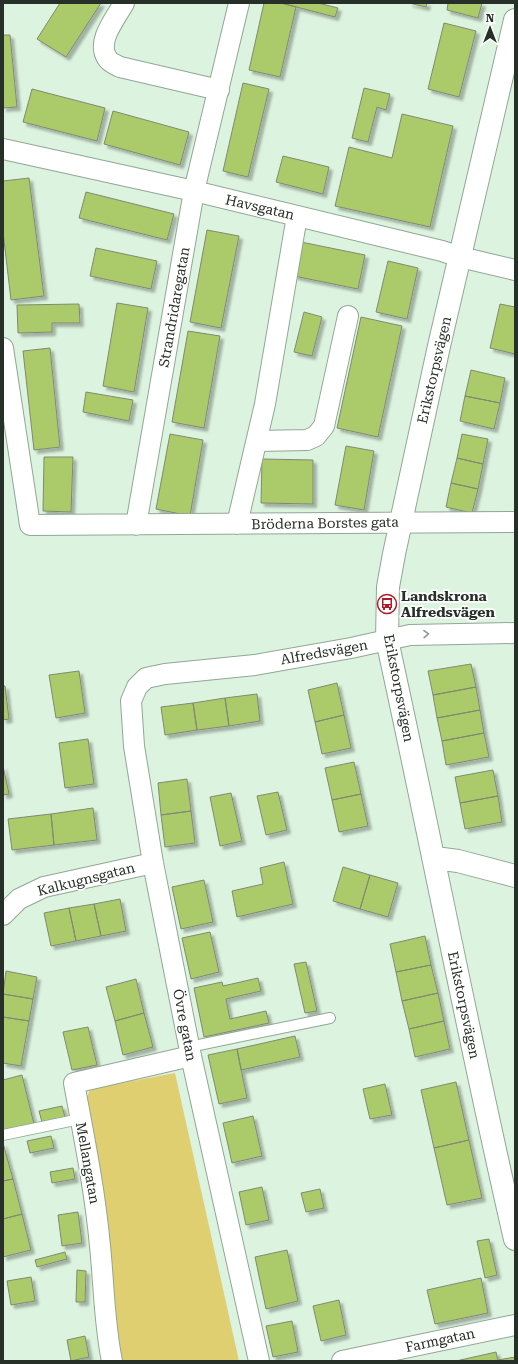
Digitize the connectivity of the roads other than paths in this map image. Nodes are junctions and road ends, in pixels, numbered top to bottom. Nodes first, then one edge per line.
1 (124, 3) edge
2 (240, 3) edge
3 (515, 20) edge
4 (219, 90) junction
5 (3, 149) edge
6 (194, 191) junction
7 (297, 216) junction
8 (460, 257) junction
9 (515, 270) edge
10 (348, 316) dead end
11 (3, 348) edge
12 (256, 441) junction
13 (515, 522) edge
14 (401, 523) junction
15 (237, 524) junction
16 (136, 526) junction
17 (515, 633) edge
18 (387, 640) junction
19 (136, 687) joint
20 (434, 858) junction
21 (153, 863) junction
22 (515, 876) edge
23 (3, 915) edge
24 (330, 1018) dead end
25 (190, 1051) junction
26 (80, 1119) junction
27 (3, 1136) edge
28 (515, 1239) edge
29 (515, 1325) edge
30 (112, 1361) edge
31 (259, 1361) edge
32 (342, 1361) edge

1 - 4 street
2 - 4 street, Strandridaregatan
3 - 8 street, Erikstorpsvägen
4 - 6 street, Strandridaregatan
5 - 6 street, Havsgatan
6 - 7 street, Havsgatan
6 - 16 street, Strandridaregatan
7 - 8 street, Havsgatan
7 - 12 street
8 - 9 street, Havsgatan
8 - 14 street, Erikstorpsvägen
10 - 12 street
11 - 16 street, Bröderna Borstes gata
12 - 15 street
13 - 14 street, Bröderna Borstes gata
14 - 15 street, Bröderna Borstes gata
14 - 18 street, Erikstorpsvägen
15 - 16 street, Bröderna Borstes gata
18 -> 17 street, Alfredsvägen
18 - 19 street, Alfredsvägen
18 - 20 street, Erikstorpsvägen
19 - 21 street, Övre gatan
20 - 22 street
20 - 28 street, Erikstorpsvägen
21 - 23 street, Kalkugnsgatan
21 - 25 street, Övre gatan
24 - 25 lane
25 - 26 street, Mellangatan
25 - 31 street, Övre gatan
26 - 27 lane
26 - 30 street, Mellangatan
29 - 32 street, Farmgatan

